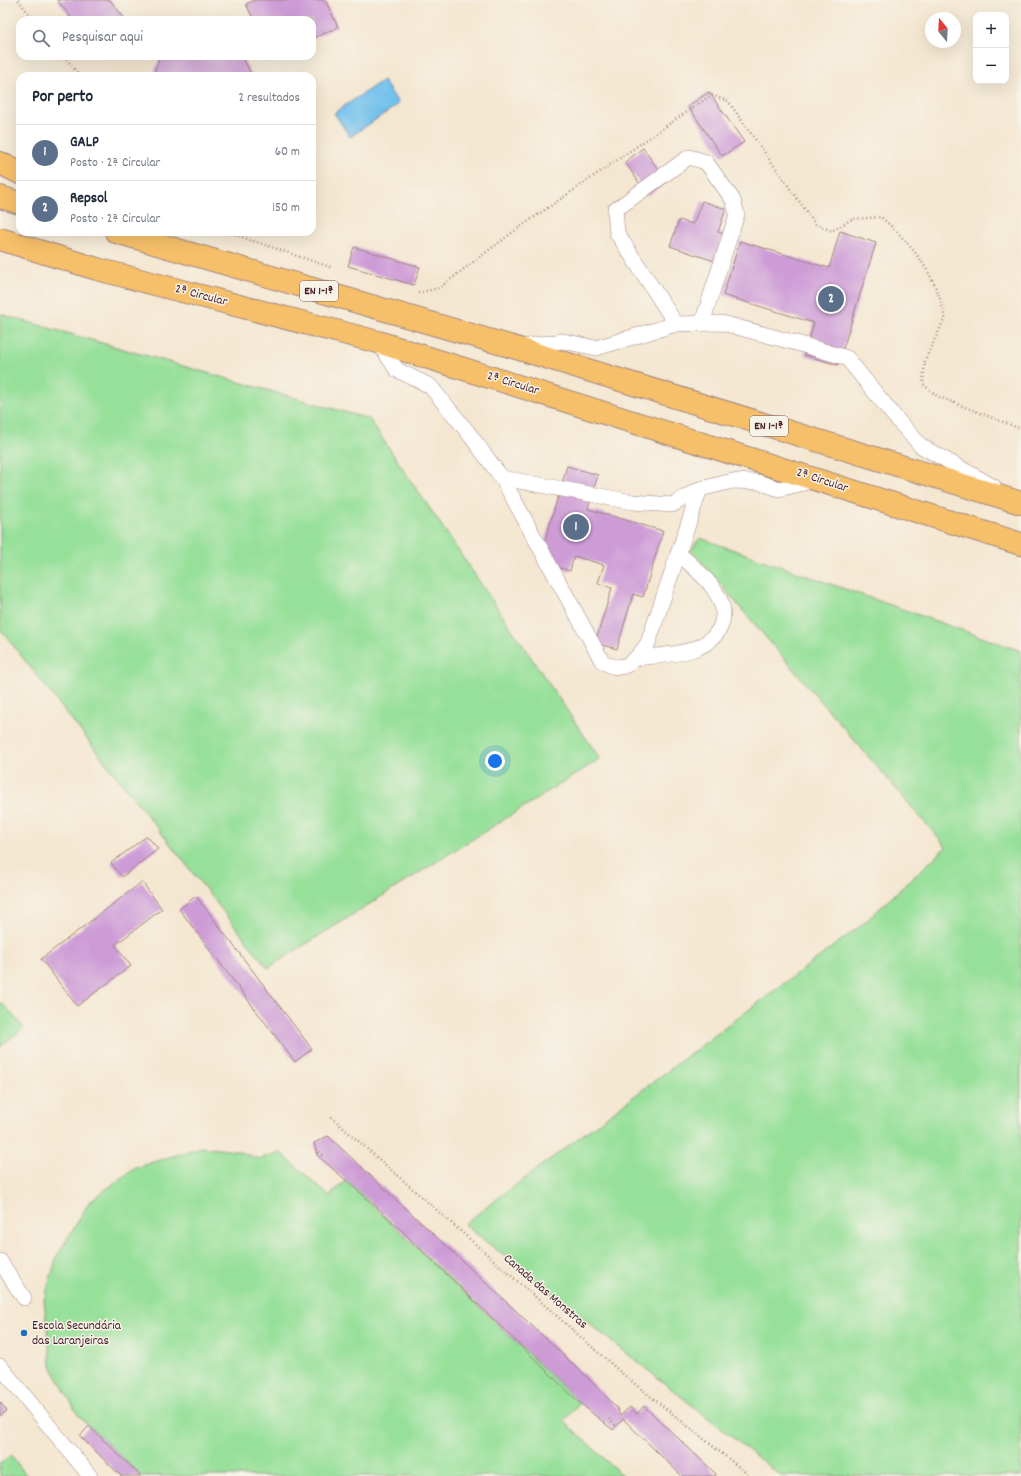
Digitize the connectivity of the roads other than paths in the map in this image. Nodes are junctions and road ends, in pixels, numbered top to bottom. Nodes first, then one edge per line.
1 (0, 163) edge
2 (16, 171) edge
3 (0, 197) edge
4 (16, 202) edge
5 (133, 236) edge
6 (0, 239) edge
7 (676, 324) junction
8 (702, 324) junction
9 (378, 342) junction
10 (516, 348) junction
11 (502, 478) junction
12 (818, 480) junction
13 (700, 490) junction
14 (1021, 503) edge
15 (1021, 544) edge
16 (678, 553) junction
17 (637, 658) junction
18 (0, 1261) edge
19 (24, 1298) dead end
20 (0, 1366) edge
21 (90, 1476) edge

1 - 2 highway
3 - 4 highway
5 - 10 highway, EN 1-1ª
6 - 9 highway, 2ª Circular
7 - 8 lane
7 - 8 lane
7 - 10 lane
8 - 14 lane
9 - 11 lane
9 - 12 highway, 2ª Circular
10 - 14 highway, EN 1-1ª
11 - 13 lane
11 - 17 lane
12 - 13 lane
12 - 15 highway, 2ª Circular
13 - 16 lane
16 - 17 lane
16 - 17 lane
18 - 19 lane
20 - 21 lane

